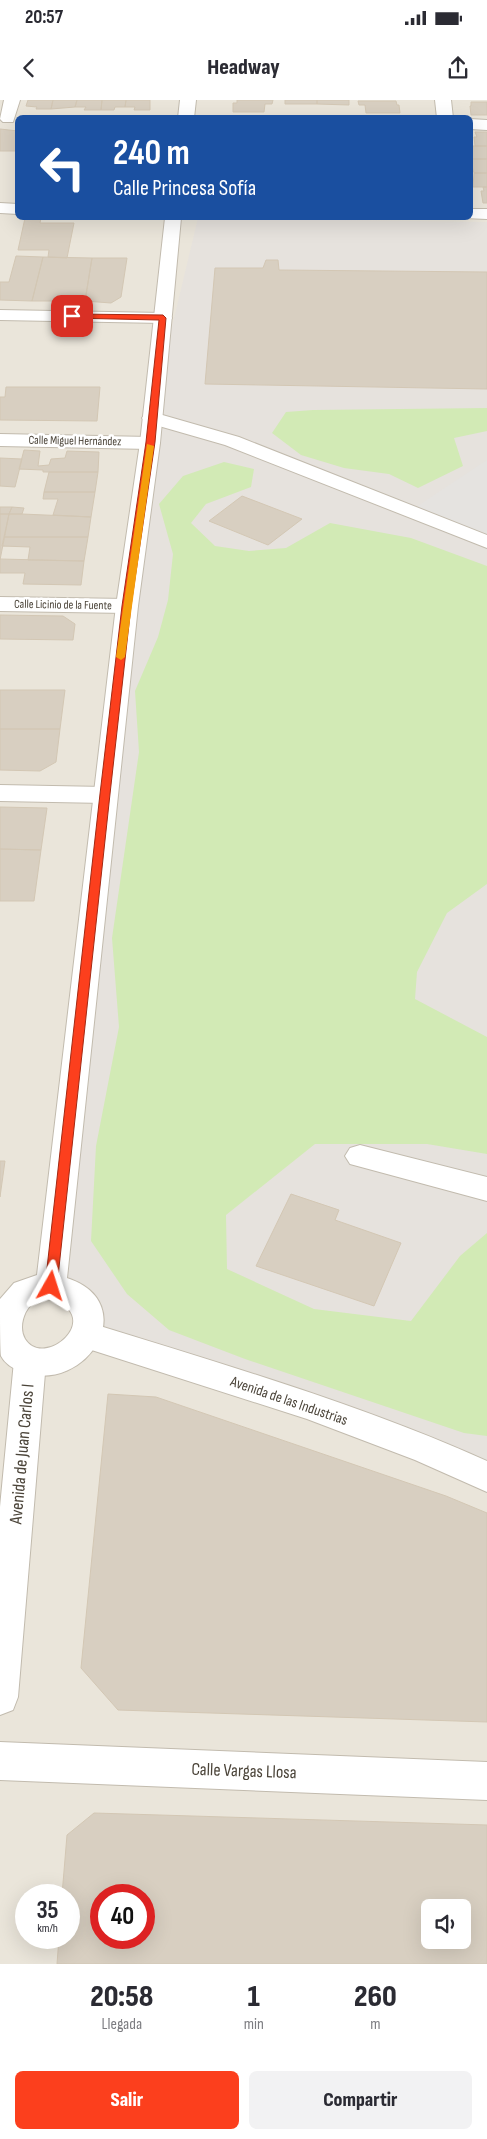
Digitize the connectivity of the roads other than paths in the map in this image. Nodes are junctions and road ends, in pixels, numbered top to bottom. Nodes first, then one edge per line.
1 (12, 100) edge
2 (188, 100) edge
3 (443, 100) edge
4 (186, 115) edge
5 (445, 115) edge
6 (8, 119) edge
7 (473, 124) edge
8 (487, 125) edge
9 (0, 208) edge
10 (15, 209) edge
11 (473, 214) edge
12 (487, 214) edge
13 (173, 220) edge
14 (0, 315) edge
15 (163, 318) junction
16 (152, 418) junction
17 (0, 440) edge
18 (150, 442) junction
19 (487, 542) edge
20 (0, 604) edge
21 (126, 606) junction
22 (0, 793) edge
23 (105, 794) junction
24 (360, 1156) dead end
25 (487, 1189) edge
26 (51, 1286) junction
27 (2, 1315) edge
28 (86, 1335) junction
29 (30, 1360) junction
30 (487, 1477) edge
31 (0, 1697) edge
32 (0, 1761) edge
33 (487, 1781) edge

1 - 6 street
2 - 4 street
3 - 5 street
7 - 8 street
9 - 10 street
11 - 12 street
13 - 15 street
14 - 15 street
15 - 16 street
16 - 18 street
16 - 19 street
17 - 18 street, Calle Miguel Hernández
18 - 21 street
20 - 21 street, Calle Licinio de la Fuente
21 - 23 street
22 - 23 street
23 - 26 street
24 - 25 street
26 - 27 street
26 - 28 street
27 - 29 street
28 - 29 street
28 - 30 street, Avenida de las Industrias
29 - 31 street, Avenida de Juan Carlos I
32 - 33 street, Calle Vargas Llosa

